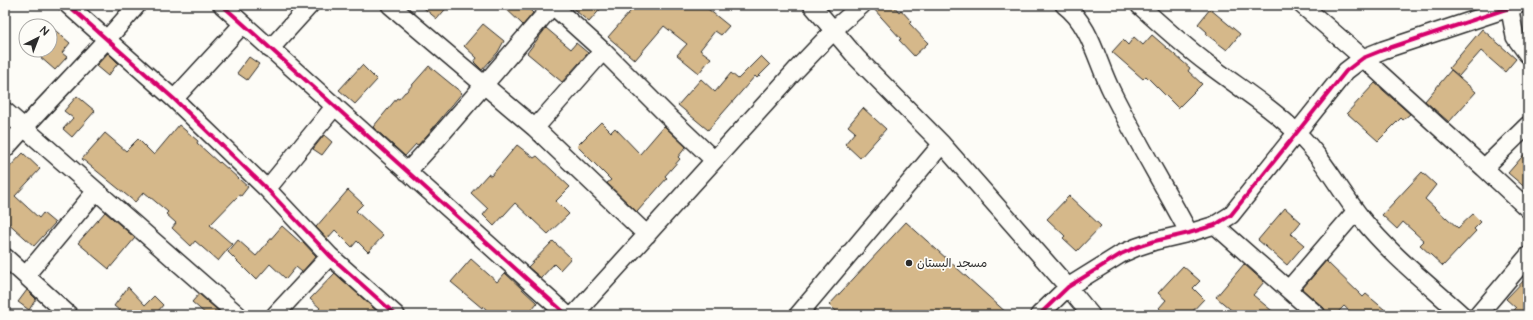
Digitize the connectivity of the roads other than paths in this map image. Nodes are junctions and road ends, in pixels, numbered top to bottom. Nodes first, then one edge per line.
1 (68, 5) edge
2 (137, 5) edge
3 (222, 5) edge
4 (310, 5) edge
5 (390, 5) edge
6 (552, 5) edge
7 (812, 5) edge
8 (862, 5) edge
9 (1064, 5) edge
10 (1139, 5) edge
11 (1302, 5) edge
12 (1513, 6) edge
13 (244, 24) junction
14 (833, 31) junction
15 (107, 40) junction
16 (270, 48) junction
17 (603, 51) junction
18 (1528, 55) edge
19 (1363, 58) junction
20 (484, 85) junction
21 (174, 99) junction
22 (335, 106) junction
23 (5, 111) edge
24 (1528, 125) edge
25 (24, 128) junction
26 (535, 128) junction
27 (1297, 132) junction
28 (942, 144) junction
29 (5, 150) edge
30 (714, 160) junction
31 (1484, 168) junction
32 (407, 172) junction
33 (267, 188) junction
34 (96, 191) junction
35 (1528, 209) edge
36 (1356, 211) junction
37 (1215, 225) junction
38 (1189, 233) junction
39 (647, 235) junction
40 (330, 256) junction
41 (1528, 256) edge
42 (5, 257) edge
43 (26, 276) junction
44 (1068, 287) junction
45 (1289, 289) junction
46 (69, 315) edge
47 (238, 315) edge
48 (275, 315) edge
49 (396, 315) edge
50 (567, 315) edge
51 (574, 315) edge
52 (798, 315) edge
53 (1039, 315) edge
54 (1091, 315) edge
55 (1317, 315) edge
56 (1462, 315) edge
57 (1478, 315) edge

1 - 15 street
2 - 15 street
3 - 13 street
4 - 16 street
5 - 20 street
6 - 17 street
6 - 20 street
7 - 14 street
8 - 14 street
9 - 38 street
10 - 27 street
11 - 19 street
12 - 18 street
12 - 19 street
13 - 16 street
13 - 21 street
14 - 28 street
14 - 30 street
15 - 21 street
15 - 25 street
16 - 22 street
17 - 26 street
17 - 30 street
19 - 27 street
19 - 31 street
20 - 26 street
20 - 32 street
21 - 33 street
22 - 32 street
22 - 33 street
23 - 25 street
24 - 31 street
25 - 29 street
25 - 34 street
26 - 39 street
27 - 36 street
27 - 37 street
28 - 44 street
28 - 52 street
30 - 39 street
31 - 35 street
32 - 50 street
33 - 40 street
34 - 43 street
34 - 47 street
36 - 45 street
36 - 56 street
37 - 38 street
37 - 45 street
38 - 44 street
39 - 51 street
40 - 48 street
40 - 49 street
41 - 57 street
42 - 43 street
43 - 46 street
44 - 53 street
44 - 54 street
45 - 55 street

